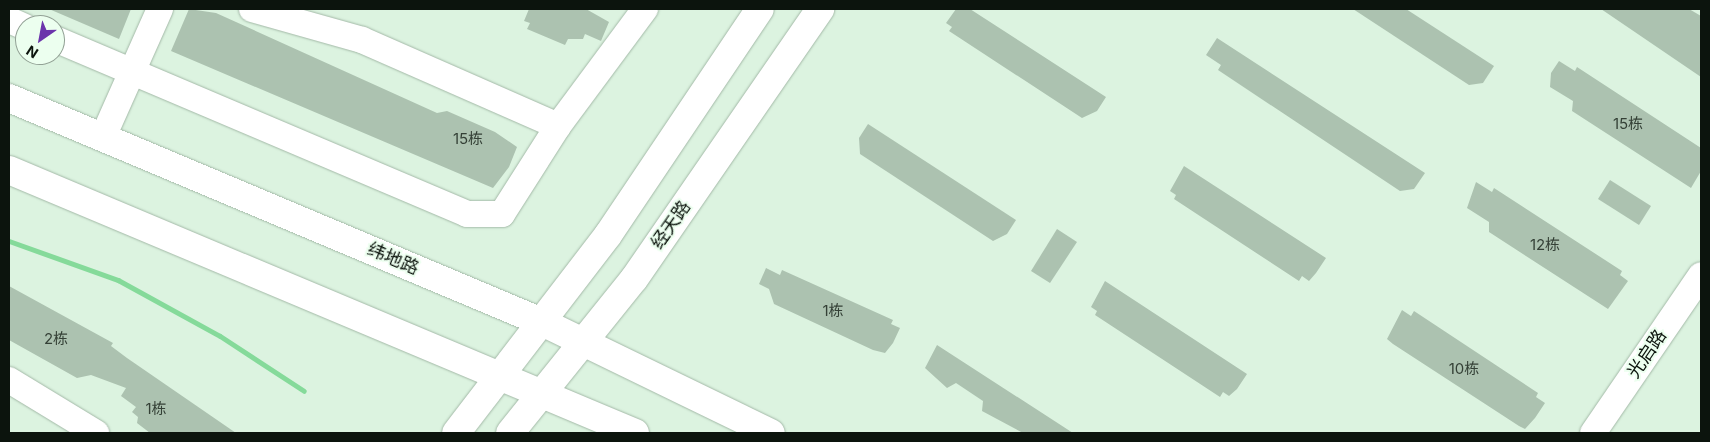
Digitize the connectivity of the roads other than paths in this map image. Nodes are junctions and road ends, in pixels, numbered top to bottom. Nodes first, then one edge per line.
1 (160, 9) edge
2 (252, 9) edge
3 (645, 9) edge
4 (760, 9) edge
5 (820, 9) edge
6 (65, 44) edge
7 (131, 72) junction
8 (9, 98) edge
9 (558, 126) junction
10 (103, 137) junction
11 (9, 170) edge
12 (1701, 275) edge
13 (544, 323) junction
14 (587, 343) junction
15 (503, 377) junction
16 (9, 380) edge
17 (545, 392) junction
18 (96, 433) edge
19 (456, 433) edge
20 (510, 433) edge
21 (635, 433) edge
22 (772, 433) edge
23 (1592, 433) edge

1 - 7 street
2 - 9 street
3 - 9 street
4 - 13 main road
5 - 14 main road, 经天路
6 - 7 street
7 - 9 street
7 - 10 street
8 - 10 main road, 纬地路
10 - 13 main road, 纬地路
11 - 15 main road
12 - 23 street, 光启路
13 - 14 main road, 纬地路
13 - 15 main road
14 - 17 main road, 经天路
14 - 22 main road, 纬地路
15 - 17 main road
15 - 19 main road
16 - 18 street
17 - 20 main road, 经天路
17 - 21 main road

